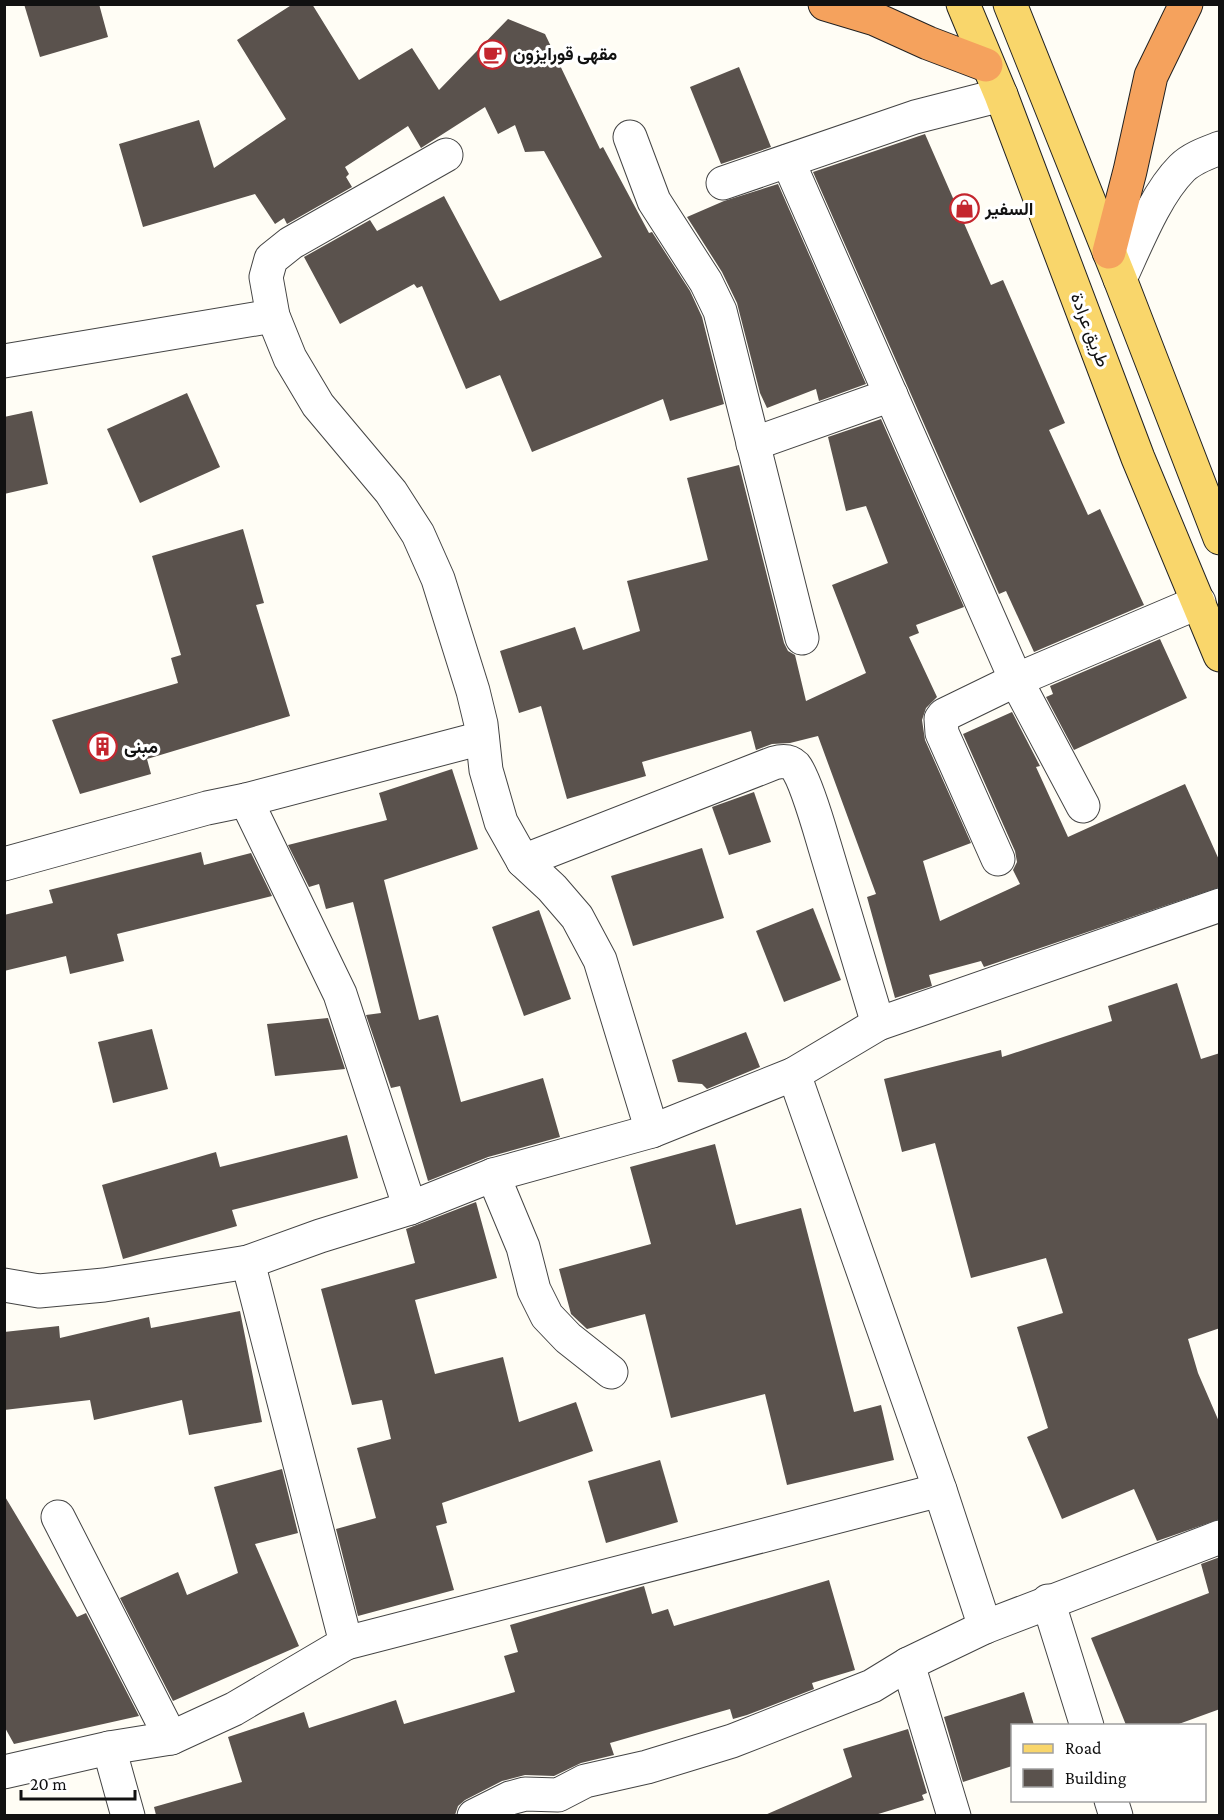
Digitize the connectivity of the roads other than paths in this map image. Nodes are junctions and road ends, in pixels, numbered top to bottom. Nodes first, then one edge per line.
1 (825, 4) edge
2 (963, 4) edge
3 (1010, 4) edge
4 (1186, 4) edge
5 (986, 65) junction
6 (1000, 95) junction
7 (630, 136) dead end
8 (1220, 148) edge
9 (446, 155) dead end
10 (788, 161) junction
11 (723, 183) dead end
12 (1114, 266) junction
13 (273, 316) junction
14 (4, 361) edge
15 (891, 396) junction
16 (753, 444) junction
17 (1220, 538) edge
18 (1199, 602) junction
19 (802, 638) dead end
20 (1220, 655) edge
21 (1016, 680) junction
22 (482, 738) junction
23 (246, 800) junction
24 (1083, 806) dead end
25 (998, 859) dead end
26 (523, 861) junction
27 (4, 864) edge
28 (1220, 905) edge
29 (878, 1024) junction
30 (794, 1074) junction
31 (652, 1131) junction
32 (493, 1175) junction
33 (410, 1208) junction
34 (248, 1262) junction
35 (4, 1285) edge
36 (611, 1372) dead end
37 (940, 1490) junction
38 (58, 1517) dead end
39 (1220, 1537) edge
40 (1048, 1601) junction
41 (985, 1627) junction
42 (346, 1642) junction
43 (909, 1664) junction
44 (1087, 1724) edge
45 (171, 1738) junction
46 (109, 1748) junction
47 (4, 1772) edge
48 (128, 1815) edge
49 (474, 1815) edge
50 (954, 1815) edge

1 - 5 highway
2 - 5 main road, طريق عرادة
3 - 12 main road
4 - 12 highway
5 - 6 main road, طريق عرادة
6 - 10 street
6 - 18 main road, طريق عرادة
7 - 16 street
8 - 12 street
9 - 13 street
10 - 11 street
10 - 15 street
12 - 17 main road
13 - 14 street
13 - 22 street
15 - 16 street
15 - 21 street
16 - 19 street
18 - 20 main road, طريق عرادة
18 - 21 street
21 - 24 street
21 - 25 street
22 - 23 street
22 - 26 street
23 - 27 street
23 - 33 street
26 - 29 street
26 - 31 street
28 - 29 street
29 - 30 street
30 - 31 street
30 - 37 street
31 - 32 street
32 - 33 street
32 - 36 street
33 - 34 street
34 - 35 street
34 - 42 street
37 - 41 street
37 - 42 street
38 - 45 street
39 - 40 street
40 - 41 street
40 - 44 street
41 - 43 street
42 - 45 street
43 - 49 street
43 - 50 street
45 - 46 street
46 - 47 street
46 - 48 street

